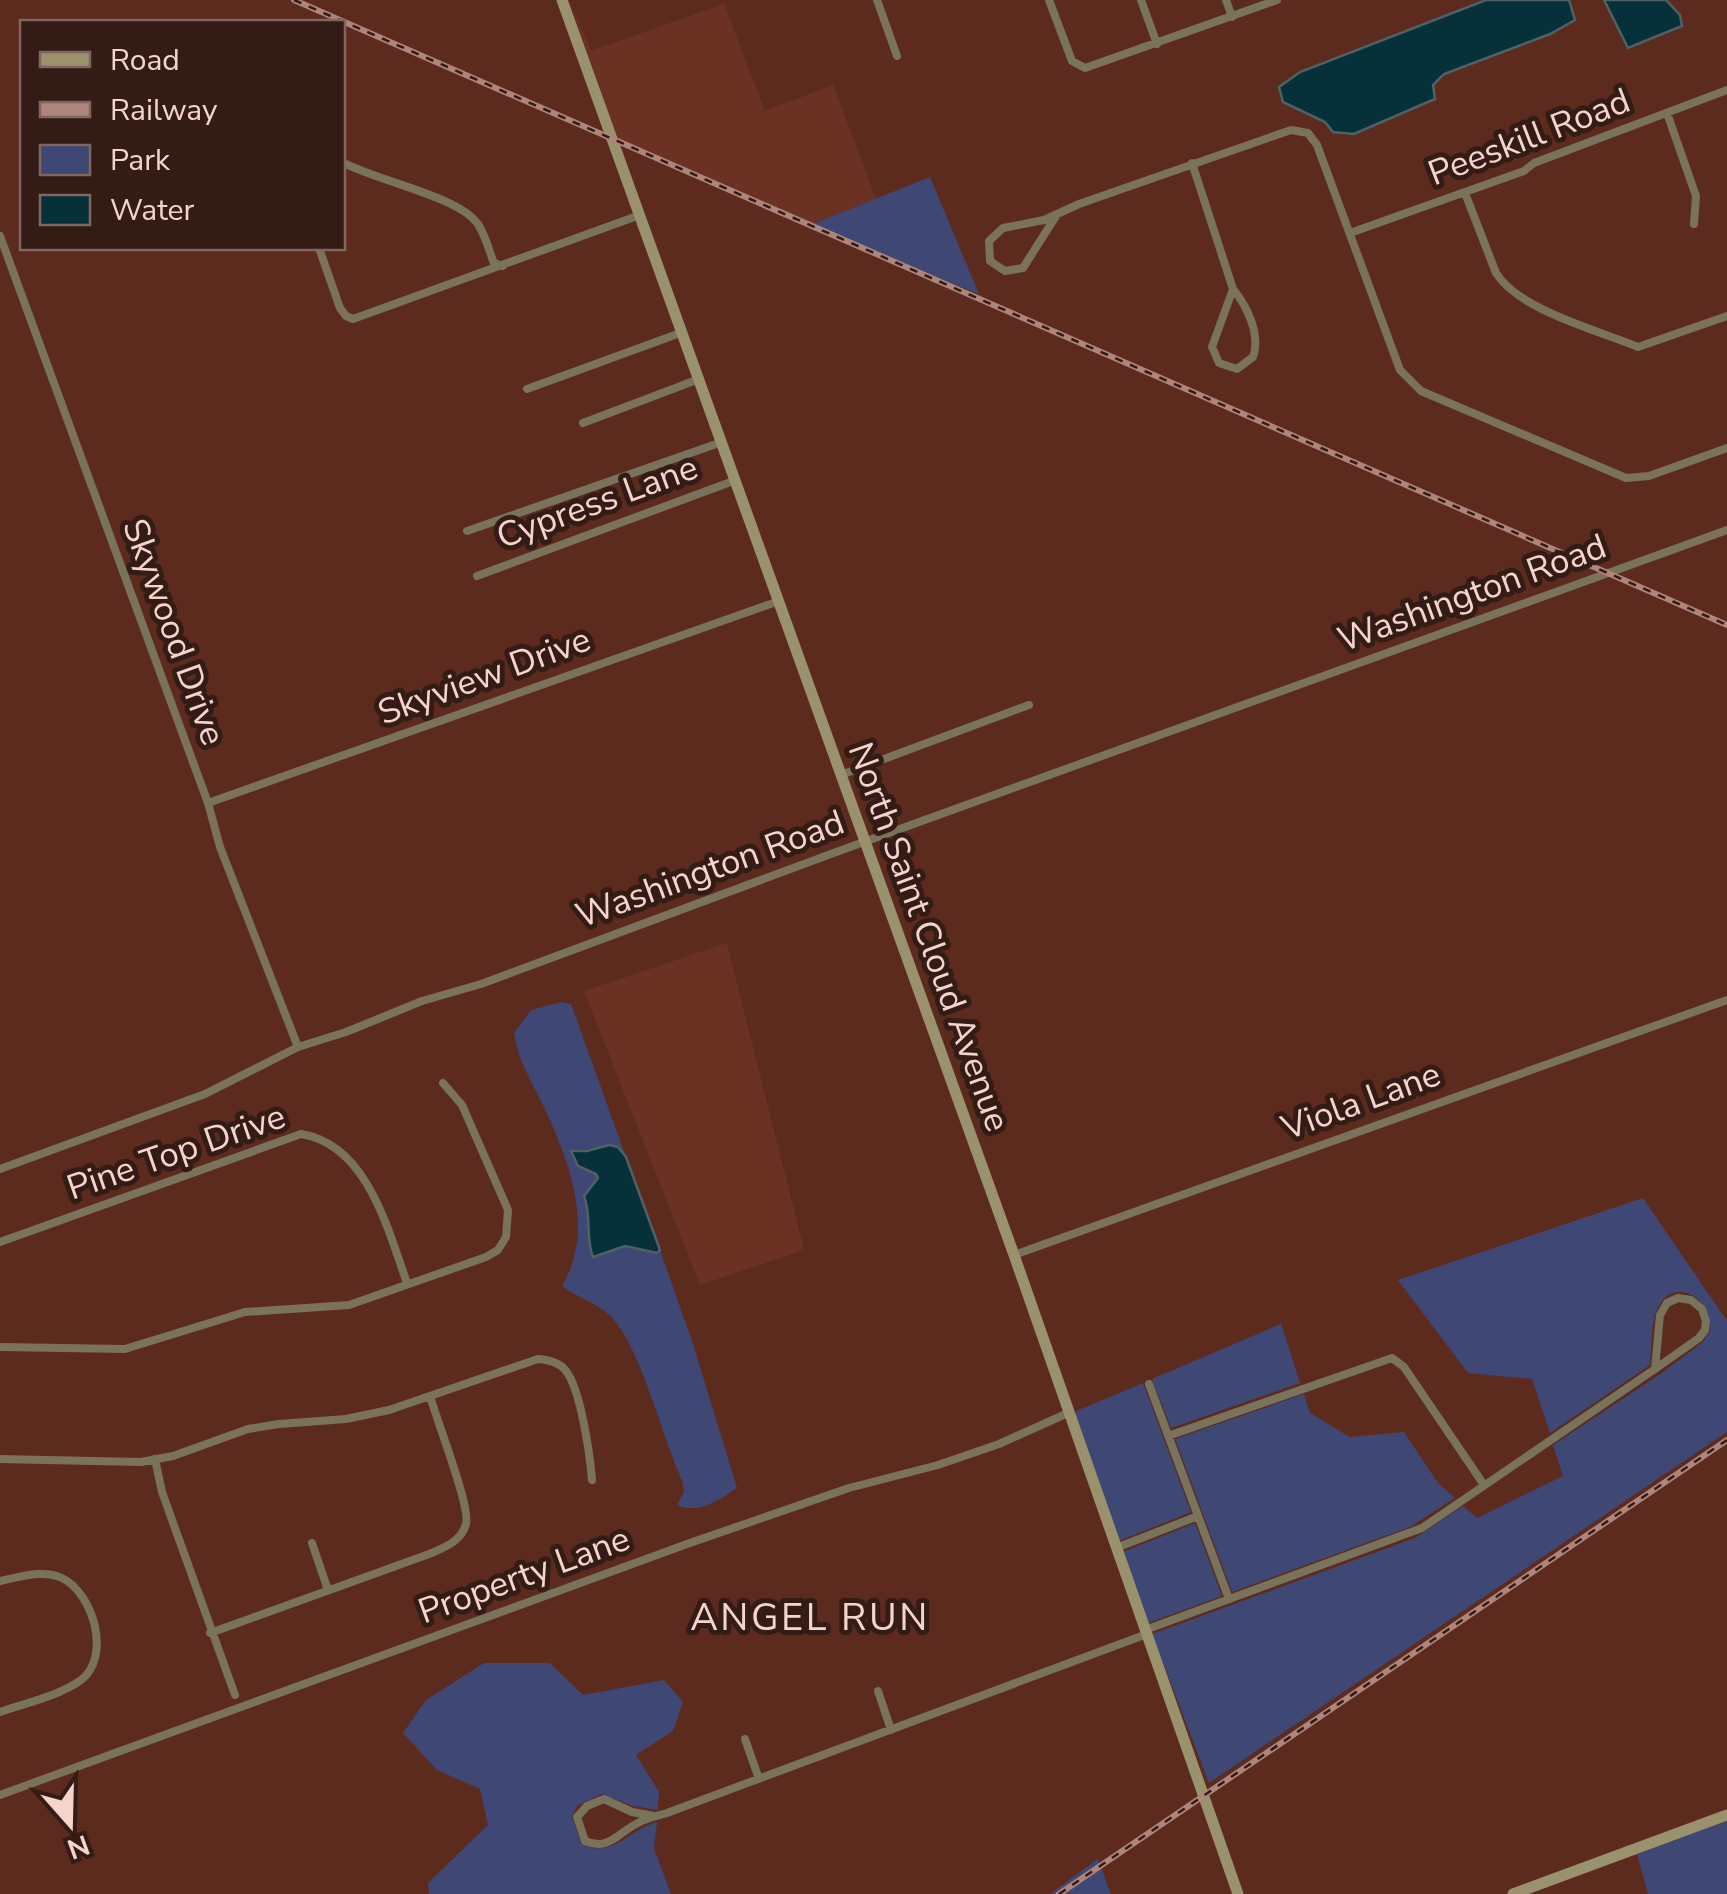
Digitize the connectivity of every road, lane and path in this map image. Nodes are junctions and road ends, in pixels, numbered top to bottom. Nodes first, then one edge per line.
1 (562, 0) edge
2 (877, 0) edge
3 (1049, 0) edge
4 (1142, 0) edge
5 (1226, 0) edge
6 (1277, 0) edge
7 (1232, 16) junction
8 (1158, 44) junction
9 (897, 56) dead end
10 (1727, 90) edge
11 (1667, 112) junction
12 (345, 163) edge
13 (1192, 164) junction
14 (1465, 193) junction
15 (640, 216) junction
16 (1056, 216) junction
17 (1694, 224) dead end
18 (1350, 233) junction
19 (0, 236) edge
20 (320, 250) edge
21 (503, 266) junction
22 (1233, 288) junction
23 (1727, 316) edge
24 (683, 332) junction
25 (699, 380) junction
26 (527, 389) dead end
27 (583, 423) dead end
28 (722, 442) junction
29 (1727, 448) edge
30 (736, 480) junction
31 (1727, 530) edge
32 (467, 531) dead end
33 (478, 576) dead end
34 (779, 601) junction
35 (1030, 705) dead end
36 (841, 775) junction
37 (208, 803) junction
38 (865, 843) junction
39 (1727, 1000) edge
40 (298, 1047) junction
41 (443, 1083) dead end
42 (0, 1169) edge
43 (0, 1242) edge
44 (1014, 1255) junction
45 (407, 1283) junction
46 (0, 1347) edge
47 (1655, 1369) junction
48 (1149, 1384) dead end
49 (430, 1396) junction
50 (1068, 1413) junction
51 (1168, 1436) junction
52 (0, 1459) edge
53 (155, 1459) junction
54 (592, 1480) dead end
55 (1484, 1485) junction
56 (1198, 1516) junction
57 (312, 1542) dead end
58 (1116, 1548) junction
59 (0, 1581) edge
60 (328, 1590) junction
61 (1229, 1599) junction
62 (1146, 1632) junction
63 (210, 1633) junction
64 (878, 1691) dead end
65 (235, 1695) dead end
66 (0, 1712) edge
67 (890, 1730) junction
68 (745, 1739) dead end
69 (759, 1779) junction
70 (0, 1795) edge
71 (1727, 1815) edge
72 (654, 1816) junction
73 (1238, 1894) edge
74 (1513, 1894) edge

1 - 15 street, North Saint Cloud Avenue
2 - 9 street
3 - 8 street
4 - 8 street
5 - 7 street
6 - 7 street
7 - 8 street
10 - 11 street, Peeskill Road
11 - 14 street, Peeskill Road
11 - 17 street
12 - 21 street
13 - 16 street
13 - 18 street
13 - 22 street
14 - 18 street, Peeskill Road
14 - 23 street
15 - 21 street
15 - 24 street, North Saint Cloud Avenue
16 - 16 street
18 - 29 street
19 - 37 street, Skywood Drive
20 - 21 street
22 - 22 street
24 - 25 street, North Saint Cloud Avenue
24 - 26 street
25 - 27 street
25 - 28 street, North Saint Cloud Avenue
28 - 30 street, North Saint Cloud Avenue
28 - 32 street
30 - 33 street, Cypress Lane
30 - 34 street, North Saint Cloud Avenue
31 - 38 street, Washington Road
34 - 36 street, North Saint Cloud Avenue
34 - 37 street, Skyview Drive
35 - 36 street
36 - 38 street, North Saint Cloud Avenue
37 - 40 street, Skywood Drive
38 - 40 street, Washington Road
38 - 44 street, North Saint Cloud Avenue
39 - 44 street, Viola Lane
40 - 42 street, Washington Road
41 - 45 street
43 - 45 street, Pine Top Drive
44 - 50 street, North Saint Cloud Avenue
45 - 46 street
47 - 47 street
47 - 55 street
48 - 51 street
49 - 53 street
49 - 54 street
49 - 60 street
50 - 58 street, North Saint Cloud Avenue
50 - 70 street, Property Lane
51 - 55 street
51 - 56 street
52 - 53 street
53 - 63 street
55 - 61 street
56 - 58 street
56 - 61 street
57 - 60 street
58 - 62 street, North Saint Cloud Avenue
59 - 66 street
60 - 63 street
61 - 62 street
62 - 67 street
62 - 73 street, North Saint Cloud Avenue
63 - 65 street
64 - 67 street
67 - 69 street
68 - 69 street
69 - 72 street
71 - 74 street
72 - 72 street

